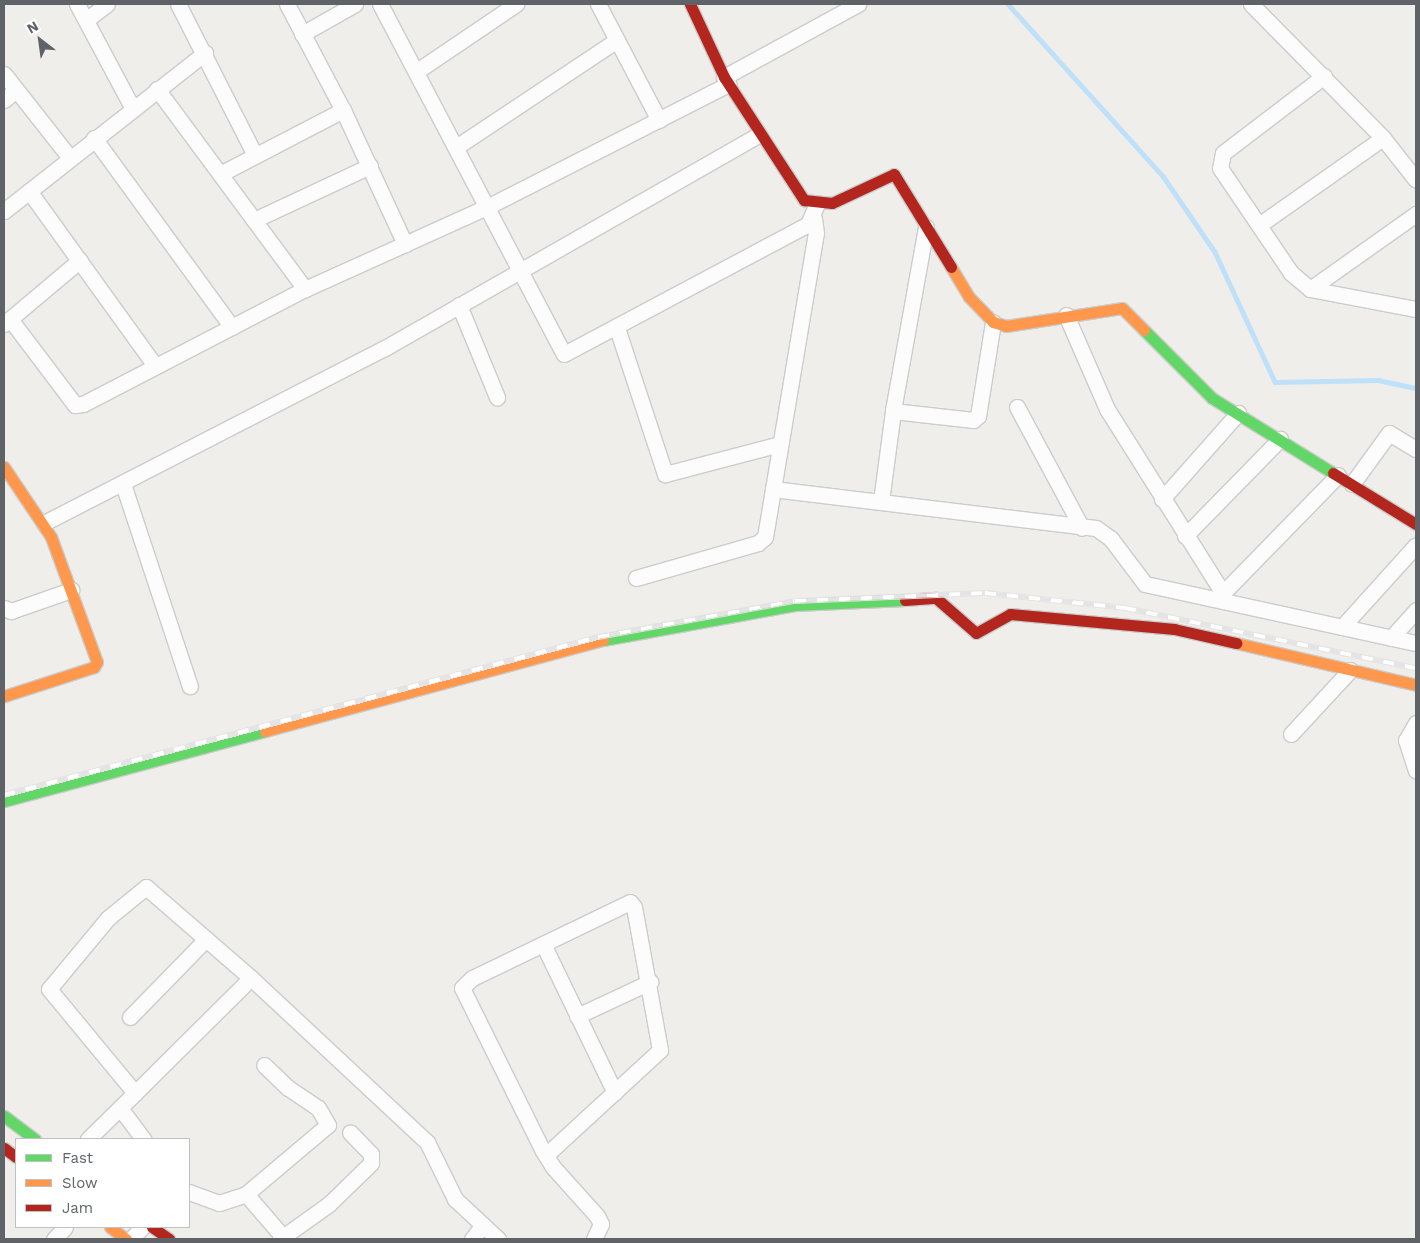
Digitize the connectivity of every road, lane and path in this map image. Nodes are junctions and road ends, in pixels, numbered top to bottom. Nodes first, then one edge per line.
1 (77, 4) edge
2 (107, 4) edge
3 (178, 4) edge
4 (287, 4) edge
5 (355, 4) edge
6 (380, 4) edge
7 (516, 4) edge
8 (598, 4) edge
9 (858, 4) edge
10 (1251, 4) edge
11 (695, 6) edge
12 (86, 20) junction
13 (302, 34) junction
14 (617, 40) junction
15 (205, 53) junction
16 (417, 71) junction
17 (4, 74) edge
18 (1324, 76) junction
19 (726, 81) junction
20 (157, 89) junction
21 (16, 90) junction
22 (4, 100) edge
23 (132, 107) junction
24 (343, 110) junction
25 (658, 120) junction
26 (758, 135) junction
27 (94, 138) junction
28 (1383, 138) junction
29 (456, 147) junction
30 (255, 155) junction
31 (70, 158) junction
32 (370, 166) junction
33 (220, 174) junction
34 (1416, 180) edge
35 (29, 191) junction
36 (487, 207) junction
37 (815, 211) junction
38 (4, 212) edge
39 (1416, 214) edge
40 (254, 220) junction
41 (1259, 225) junction
42 (926, 227) junction
43 (405, 244) junction
44 (80, 260) junction
45 (519, 272) junction
46 (305, 289) junction
47 (1310, 289) junction
48 (459, 305) junction
49 (1416, 309) edge
50 (1066, 315) junction
51 (7, 322) edge
52 (993, 322) junction
53 (232, 328) junction
54 (617, 328) junction
55 (155, 366) junction
56 (497, 397) dead end
57 (1017, 408) dead end
58 (893, 411) junction
59 (1238, 413) junction
60 (1280, 439) junction
61 (780, 444) junction
62 (1416, 449) edge
63 (4, 467) edge
64 (1338, 475) junction
65 (123, 484) junction
66 (1352, 484) junction
67 (9, 486) edge
68 (773, 489) junction
69 (1162, 499) junction
70 (881, 501) junction
71 (44, 523) junction
72 (1416, 524) edge
73 (1082, 528) junction
74 (1185, 536) junction
75 (1416, 545) edge
76 (636, 578) dead end
77 (71, 590) junction
78 (1220, 596) junction
79 (4, 608) edge
80 (1416, 610) edge
81 (1342, 627) junction
82 (1391, 638) junction
83 (1416, 643) edge
84 (1350, 670) junction
85 (190, 686) dead end
86 (1416, 686) edge
87 (4, 696) edge
88 (1416, 723) edge
89 (1291, 734) dead end
90 (1416, 770) edge
91 (4, 800) edge
92 (206, 939) junction
93 (543, 944) junction
94 (251, 978) junction
95 (650, 982) junction
96 (578, 1016) junction
97 (130, 1017) dead end
98 (264, 1065) dead end
99 (135, 1093) junction
100 (615, 1093) junction
101 (120, 1108) junction
102 (4, 1116) edge
103 (350, 1132) dead end
104 (34, 1138) edge
105 (89, 1138) edge
106 (142, 1138) edge
107 (4, 1148) edge
108 (546, 1155) junction
109 (15, 1156) edge
110 (190, 1192) edge
111 (246, 1194) junction
112 (482, 1226) junction
113 (64, 1228) edge
114 (111, 1228) edge
115 (141, 1228) edge
116 (153, 1228) edge
117 (282, 1238) edge
118 (54, 1239) edge
119 (126, 1239) edge
120 (131, 1239) edge
121 (169, 1239) edge
122 (472, 1239) edge
123 (498, 1239) edge
124 (594, 1239) edge

1 - 12 street
2 - 12 street
3 - 15 street
4 - 13 street
5 - 13 street
6 - 16 street
7 - 16 street
8 - 14 street
9 - 19 street
10 - 18 street
11 - 19 street
12 - 23 street
13 - 24 street
14 - 25 street
14 - 29 street
15 - 20 street
15 - 30 street
16 - 29 street
17 - 21 street
18 - 28 street
18 - 41 street
19 - 25 street
19 - 26 street
20 - 23 street
20 - 33 street
21 - 22 street
21 - 31 street
23 - 27 street
24 - 30 street
24 - 32 street
25 - 36 street
26 - 37 street
26 - 45 street
27 - 31 street
27 - 53 street
28 - 34 street
28 - 41 street
29 - 36 street
30 - 33 street
31 - 35 street
32 - 40 street
32 - 43 street
33 - 40 street
35 - 38 street
35 - 44 street
36 - 43 street
36 - 45 street
37 - 42 street
37 - 54 street
37 - 61 street
39 - 47 street
40 - 46 street
41 - 47 street
42 - 52 street
42 - 58 street
43 - 46 street
44 - 51 street
44 - 55 street
45 - 48 street
45 - 54 street
46 - 53 street
47 - 49 street
48 - 56 street
48 - 65 street
50 - 52 street
50 - 59 street
50 - 69 street
51 - 55 street
52 - 58 street
53 - 55 street
54 - 61 street
57 - 73 street
58 - 70 street
59 - 60 street
59 - 69 street
60 - 64 street
60 - 74 street
61 - 68 street
62 - 66 street
63 - 67 street
64 - 66 street
64 - 78 street
65 - 71 street
65 - 85 street
66 - 72 street
67 - 71 street
68 - 70 street
68 - 76 street
69 - 74 street
70 - 73 street
71 - 77 street
73 - 78 street
74 - 78 street
75 - 81 street
77 - 79 street
77 - 87 street
78 - 81 street
80 - 82 street
81 - 82 street
82 - 83 street
84 - 86 street
84 - 89 street
84 - 91 street
88 - 90 street
92 - 94 street
92 - 97 street
92 - 99 street
93 - 95 street
93 - 96 street
93 - 108 street
94 - 99 street
94 - 112 street
95 - 96 street
95 - 100 street
96 - 100 street
98 - 111 street
99 - 101 street
100 - 108 street
101 - 105 street
101 - 106 street
102 - 104 street
103 - 117 street
107 - 109 street
108 - 124 street
110 - 111 street
111 - 117 street
112 - 122 street
112 - 123 street
113 - 118 street
114 - 119 street
115 - 120 street
116 - 121 street

